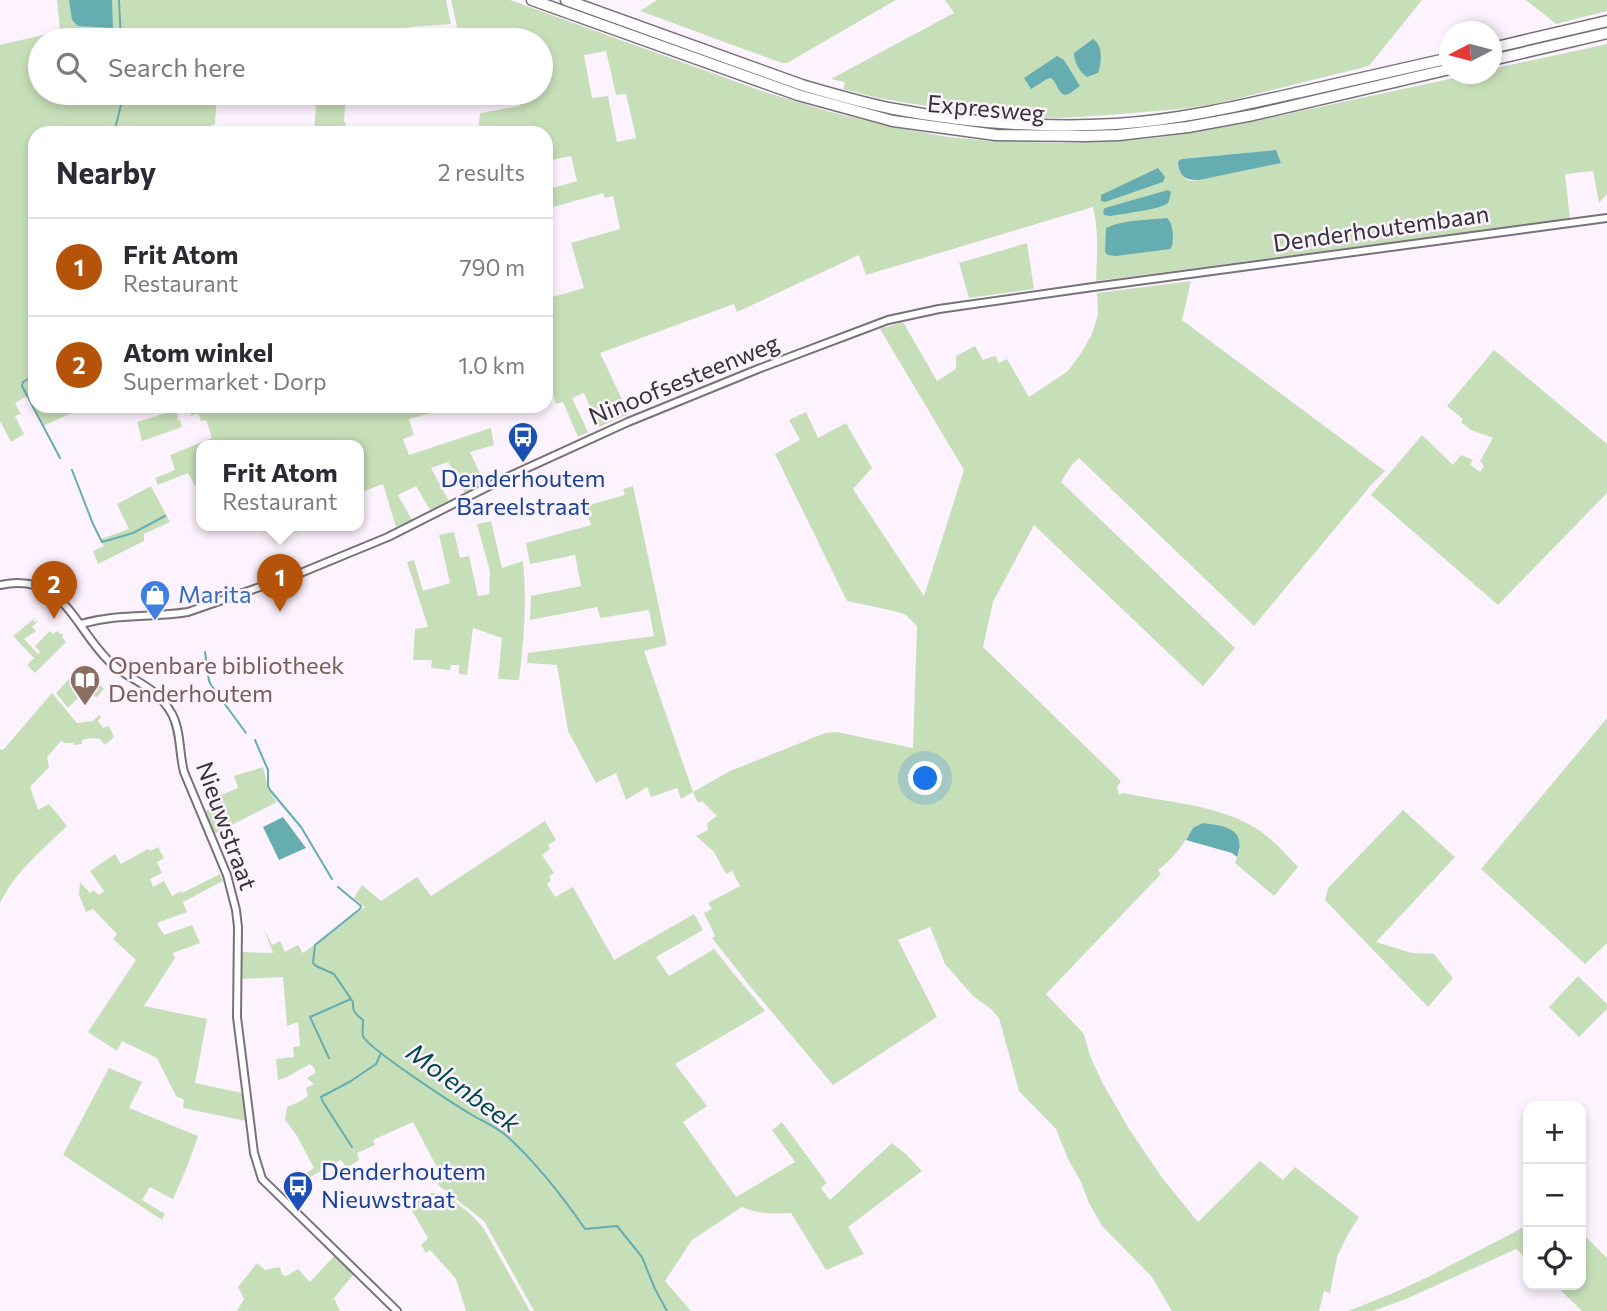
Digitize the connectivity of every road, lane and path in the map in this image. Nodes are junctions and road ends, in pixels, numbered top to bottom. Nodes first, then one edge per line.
1 (532, 0) edge
2 (566, 0) edge
3 (1607, 21) edge
4 (1607, 33) edge
5 (1502, 46) edge
6 (1502, 58) edge
7 (1439, 60) edge
8 (1439, 72) edge
9 (1607, 218) edge
10 (1159, 278) joint
11 (0, 585) edge
12 (81, 624) junction
13 (397, 1311) edge

1 - 8 highway, Expresweg
2 - 7 highway, Expresweg
3 - 5 highway
4 - 6 highway
9 - 10 street, Denderhoutembaan
10 - 12 street, Ninoofsesteenweg
11 - 12 street, Nieuwstraat
12 - 13 street, Nieuwstraat

